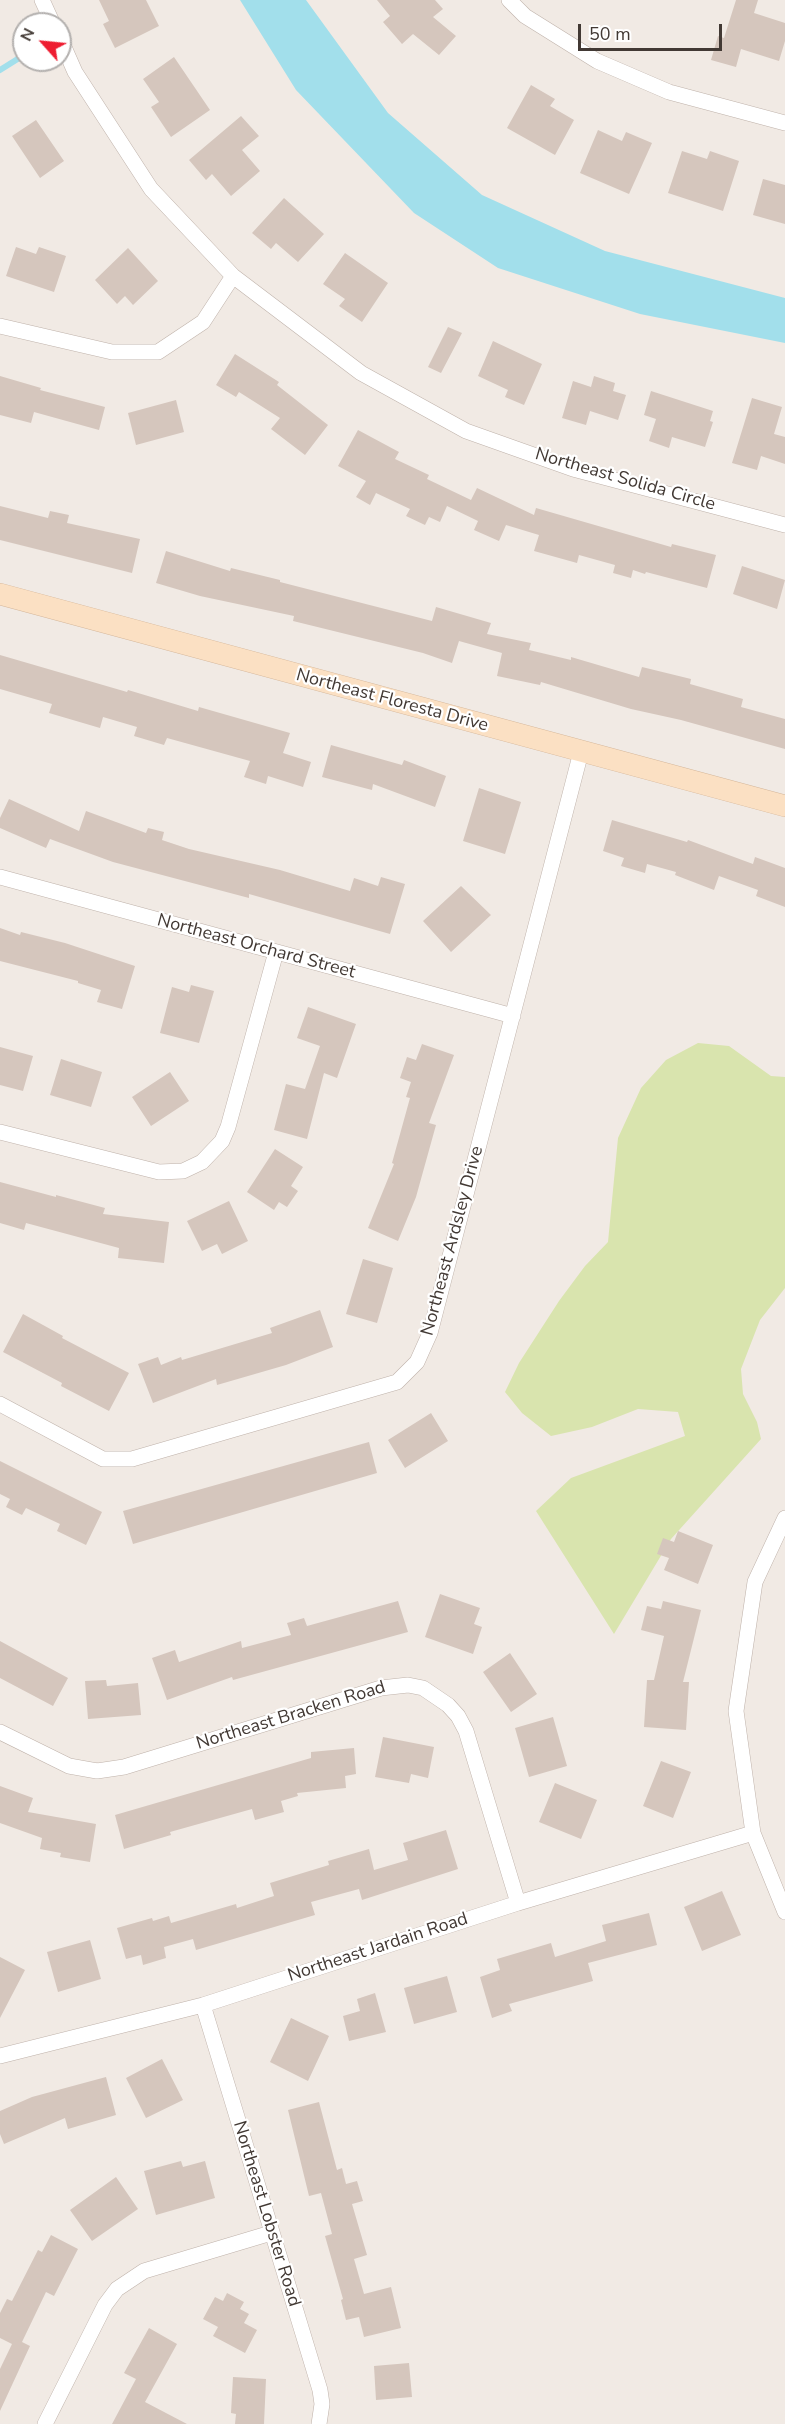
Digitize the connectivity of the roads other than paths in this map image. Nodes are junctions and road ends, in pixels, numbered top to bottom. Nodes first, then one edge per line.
1 (509, 0) edge
2 (72, 65) edge
3 (785, 123) edge
4 (233, 276) junction
5 (0, 326) edge
6 (785, 525) edge
7 (0, 594) edge
8 (581, 752) junction
9 (785, 806) edge
10 (0, 878) edge
11 (276, 952) junction
12 (513, 1016) junction
13 (0, 1132) edge
14 (0, 1404) edge
15 (785, 1518) edge
16 (0, 1732) edge
17 (753, 1833) junction
18 (518, 1903) junction
19 (785, 1912) edge
20 (203, 2006) junction
21 (0, 2056) edge
22 (271, 2233) junction
23 (45, 2424) edge
24 (319, 2424) edge

1 - 3 street
2 - 4 street, Northeast Solida Circle
4 - 5 street
4 - 6 street, Northeast Solida Circle
7 - 8 street, Northeast Floresta Drive
8 - 9 street, Northeast Floresta Drive
8 - 12 street, Northeast Ardsley Drive
10 - 11 street, Northeast Orchard Street
11 - 12 street, Northeast Orchard Street
11 - 13 street
12 - 14 street, Northeast Ardsley Drive
15 - 17 street
16 - 18 street, Northeast Bracken Road
17 - 18 street, Northeast Jardain Road
17 - 19 street
18 - 20 street, Northeast Jardain Road
20 - 21 street, Northeast Jardain Road
20 - 22 street, Northeast Lobster Road
22 - 23 street
22 - 24 street, Northeast Lobster Road

